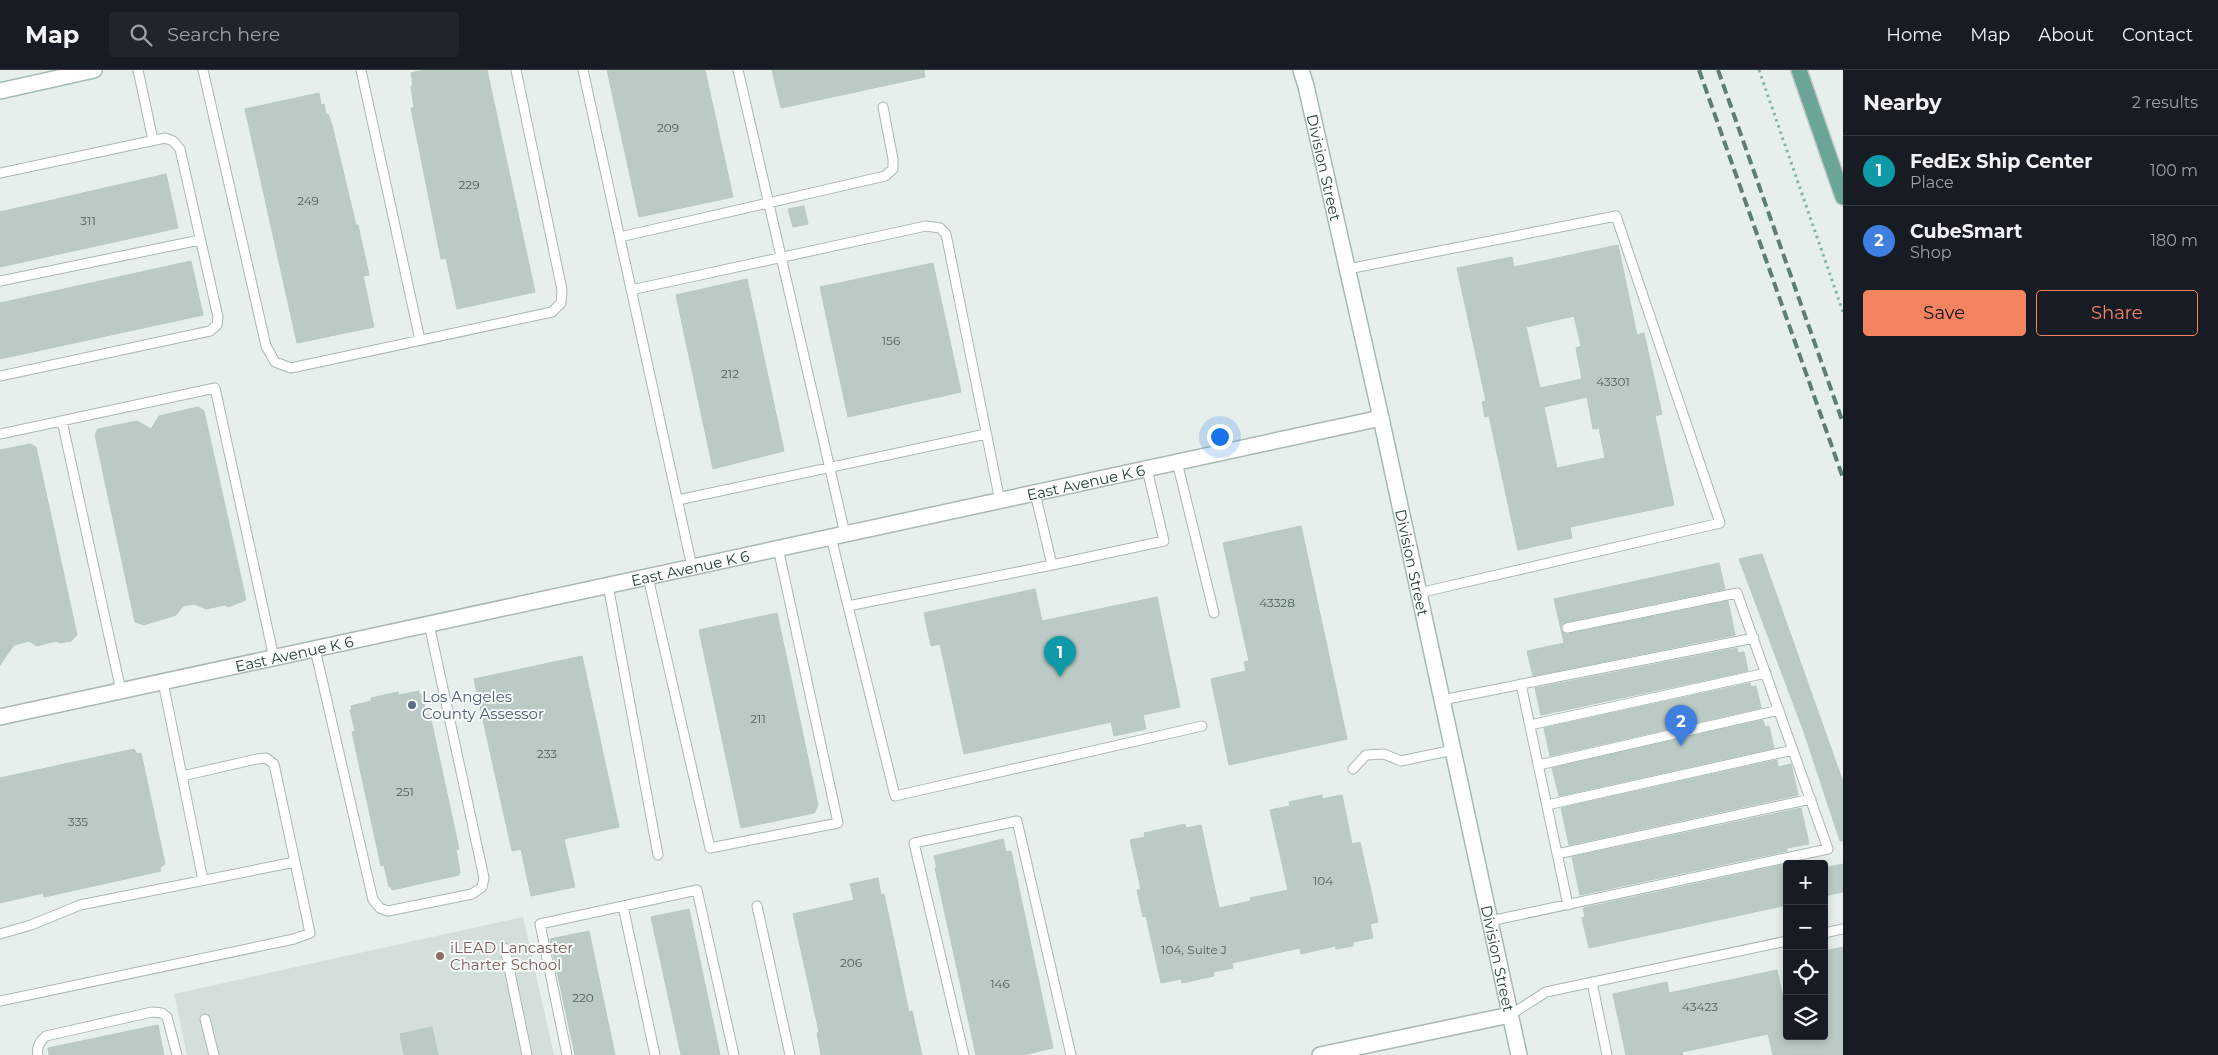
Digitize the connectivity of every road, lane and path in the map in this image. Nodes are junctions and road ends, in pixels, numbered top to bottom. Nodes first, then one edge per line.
1 (94, 70) edge
2 (138, 70) edge
3 (203, 70) edge
4 (361, 70) edge
5 (516, 70) edge
6 (583, 70) edge
7 (738, 70) edge
8 (1301, 70) edge
9 (1759, 70) edge
10 (1799, 70) edge
11 (0, 91) edge
12 (883, 107) dead end
13 (153, 140) junction
14 (0, 173) edge
15 (1843, 196) edge
16 (769, 204) junction
17 (620, 237) junction
18 (200, 240) junction
19 (782, 258) junction
20 (1348, 269) junction
21 (0, 281) edge
22 (631, 290) junction
23 (1843, 312) edge
24 (420, 340) junction
25 (0, 376) edge
26 (1381, 418) junction
27 (62, 421) junction
28 (0, 434) edge
29 (986, 434) junction
30 (1177, 462) junction
31 (829, 466) junction
32 (1147, 469) junction
33 (1035, 493) junction
34 (678, 500) junction
35 (1000, 501) junction
36 (838, 536) junction
37 (778, 548) junction
38 (1052, 565) junction
39 (692, 567) junction
40 (648, 577) junction
41 (608, 585) junction
42 (1419, 593) junction
43 (848, 606) junction
44 (1214, 613) dead end
45 (429, 624) junction
46 (1567, 628) dead end
47 (1754, 638) junction
48 (315, 649) junction
49 (274, 658) junction
50 (1766, 673) junction
51 (163, 682) junction
52 (1521, 684) junction
53 (121, 691) junction
54 (1442, 700) junction
55 (1779, 710) junction
56 (0, 717) edge
57 (1530, 725) junction
58 (1202, 726) dead end
59 (1453, 750) junction
60 (1793, 750) junction
61 (1539, 765) junction
62 (1353, 769) dead end
63 (182, 776) junction
64 (1810, 799) junction
65 (1547, 805) junction
66 (1557, 854) junction
67 (658, 855) dead end
68 (295, 862) junction
69 (203, 880) junction
70 (1568, 905) junction
71 (623, 906) junction
72 (757, 906) dead end
73 (1490, 921) junction
74 (1843, 929) edge
75 (1828, 931) edge
76 (0, 934) edge
77 (1783, 941) edge
78 (505, 948) dead end
79 (1592, 982) junction
80 (0, 1001) edge
81 (1510, 1015) junction
82 (205, 1019) dead end
83 (38, 1055) edge
84 (177, 1055) edge
85 (214, 1055) edge
86 (527, 1055) edge
87 (567, 1055) edge
88 (655, 1055) edge
89 (734, 1055) edge
90 (790, 1055) edge
91 (964, 1055) edge
92 (1071, 1055) edge
93 (1320, 1055) edge
94 (1519, 1055) edge
95 (1608, 1055) edge

1 - 11 street
2 - 13 lane
3 - 24 lane
4 - 24 lane
5 - 24 lane
6 - 17 lane
7 - 16 lane
8 - 20 street, Division Street
9 - 23 path
10 - 15 main road
12 - 16 lane
13 - 14 lane
13 - 18 lane
16 - 17 lane
16 - 19 lane
17 - 22 lane
18 - 21 lane
18 - 25 lane
19 - 22 lane
19 - 29 lane
19 - 31 lane
20 - 26 street, Division Street
20 - 42 lane
22 - 34 lane
26 - 30 street, East Avenue K 6
26 - 42 street, Division Street
27 - 28 lane
27 - 49 lane
27 - 53 lane
29 - 31 lane
29 - 35 lane
30 - 32 street, East Avenue K 6
30 - 44 lane
31 - 34 lane
31 - 36 lane
32 - 33 street, East Avenue K 6
32 - 38 lane
33 - 35 street, East Avenue K 6
33 - 38 lane
34 - 39 lane
35 - 36 street, East Avenue K 6
36 - 37 street, East Avenue K 6
36 - 43 lane
37 - 39 street, East Avenue K 6
37 - 40 lane
38 - 43 lane
39 - 40 street, East Avenue K 6
40 - 41 street, East Avenue K 6
41 - 45 street, East Avenue K 6
41 - 67 lane
42 - 54 street, Division Street
43 - 58 lane
45 - 48 street, East Avenue K 6
45 - 48 lane
46 - 47 lane
47 - 50 lane
47 - 52 lane
48 - 49 street, East Avenue K 6
49 - 51 street, East Avenue K 6
50 - 55 lane
50 - 57 lane
51 - 53 street, East Avenue K 6
51 - 63 lane
52 - 54 lane
52 - 57 lane
53 - 56 street, East Avenue K 6
54 - 59 street, Division Street
55 - 60 lane
55 - 61 lane
57 - 61 lane
59 - 62 lane
59 - 73 street, Division Street
60 - 64 lane
60 - 65 lane
61 - 65 lane
63 - 68 lane
63 - 69 lane
64 - 66 lane
64 - 70 lane
65 - 66 lane
66 - 70 lane
68 - 69 lane
68 - 80 lane
69 - 76 lane
70 - 73 lane
71 - 87 lane
71 - 88 lane
71 - 89 lane
72 - 90 lane
73 - 81 street, Division Street
74 - 75 lane
77 - 79 lane
78 - 86 lane
79 - 81 lane
79 - 95 lane
81 - 93 street
81 - 94 street, Division Street
82 - 85 lane
83 - 84 lane
91 - 92 lane

